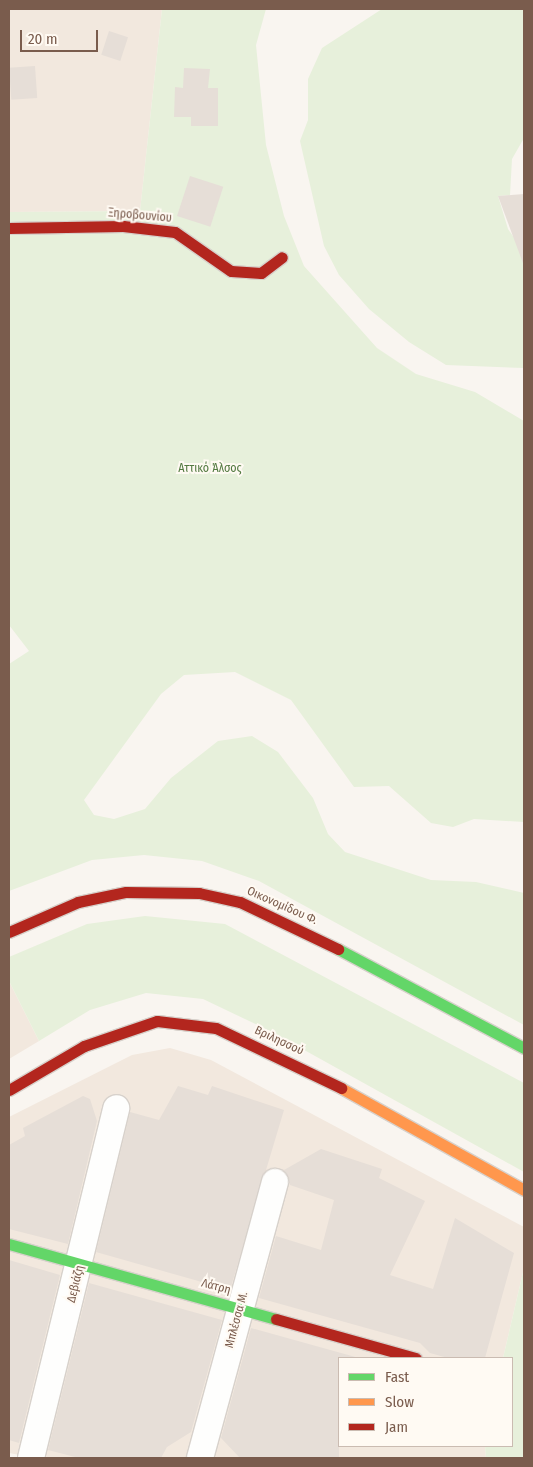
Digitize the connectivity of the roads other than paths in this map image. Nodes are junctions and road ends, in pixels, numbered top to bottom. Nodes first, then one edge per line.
1 (9, 228) edge
2 (282, 257) dead end
3 (9, 932) edge
4 (524, 1048) edge
5 (9, 1090) edge
6 (116, 1108) dead end
7 (275, 1182) dead end
8 (524, 1190) edge
9 (9, 1244) edge
10 (81, 1265) junction
11 (240, 1308) junction
12 (412, 1357) edge
13 (31, 1458) edge
14 (200, 1458) edge

1 - 2 street, Ξηροβουνίου
3 - 4 street, Οικονομίδου Φ.
5 - 8 street, Βριλησσού
6 - 10 street, Δεβιάζη
7 - 11 street, Μπλέσσα Μ.
9 - 10 street, Λάτρη
10 - 11 street, Λάτρη
10 - 13 street, Δεβιάζη
11 - 12 street, Λάτρη
11 - 14 street, Μπλέσσα Μ.

